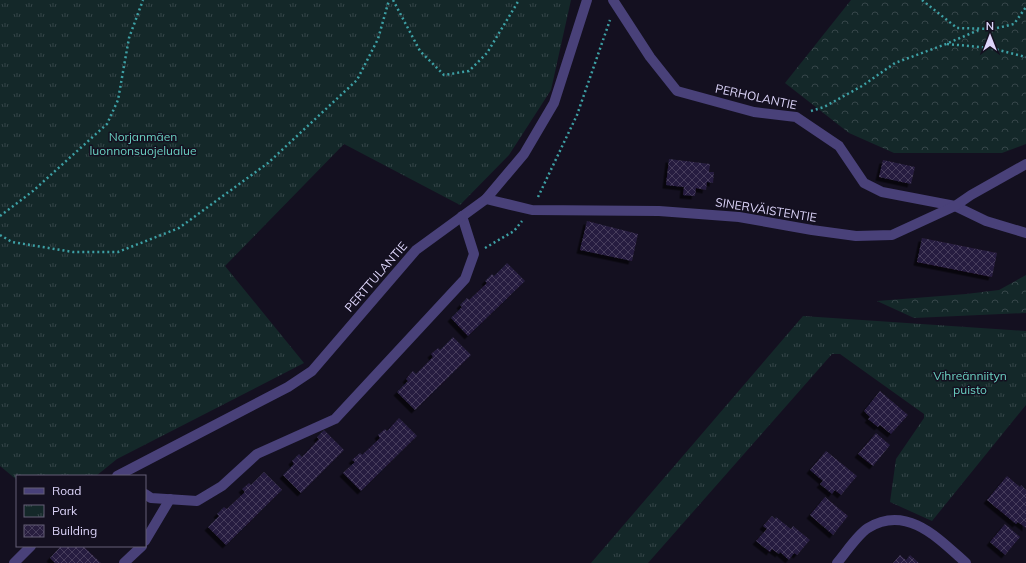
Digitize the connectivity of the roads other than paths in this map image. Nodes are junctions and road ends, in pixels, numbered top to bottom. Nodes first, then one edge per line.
1 (587, 0) edge
2 (614, 2) edge
3 (1026, 164) edge
4 (486, 199) junction
5 (955, 206) junction
6 (462, 216) junction
7 (1026, 234) edge
8 (119, 475) edge
9 (146, 495) edge
10 (170, 499) junction
11 (146, 539) edge
12 (30, 547) edge
13 (141, 547) edge
14 (18, 562) edge
15 (124, 563) edge
16 (837, 563) edge
17 (966, 563) edge

1 - 4 street, PERTTULANTIE
2 - 5 street, PERHOLANTIE
3 - 5 street, SINERVÄISTENTIE
4 - 5 street, SINERVÄISTENTIE
4 - 6 street, PERTTULANTIE
5 - 7 street, PERHOLANTIE
6 - 8 street, PERTTULANTIE
6 - 10 street
9 - 10 street
10 - 11 street
12 - 14 street
13 - 15 street
16 - 17 street

